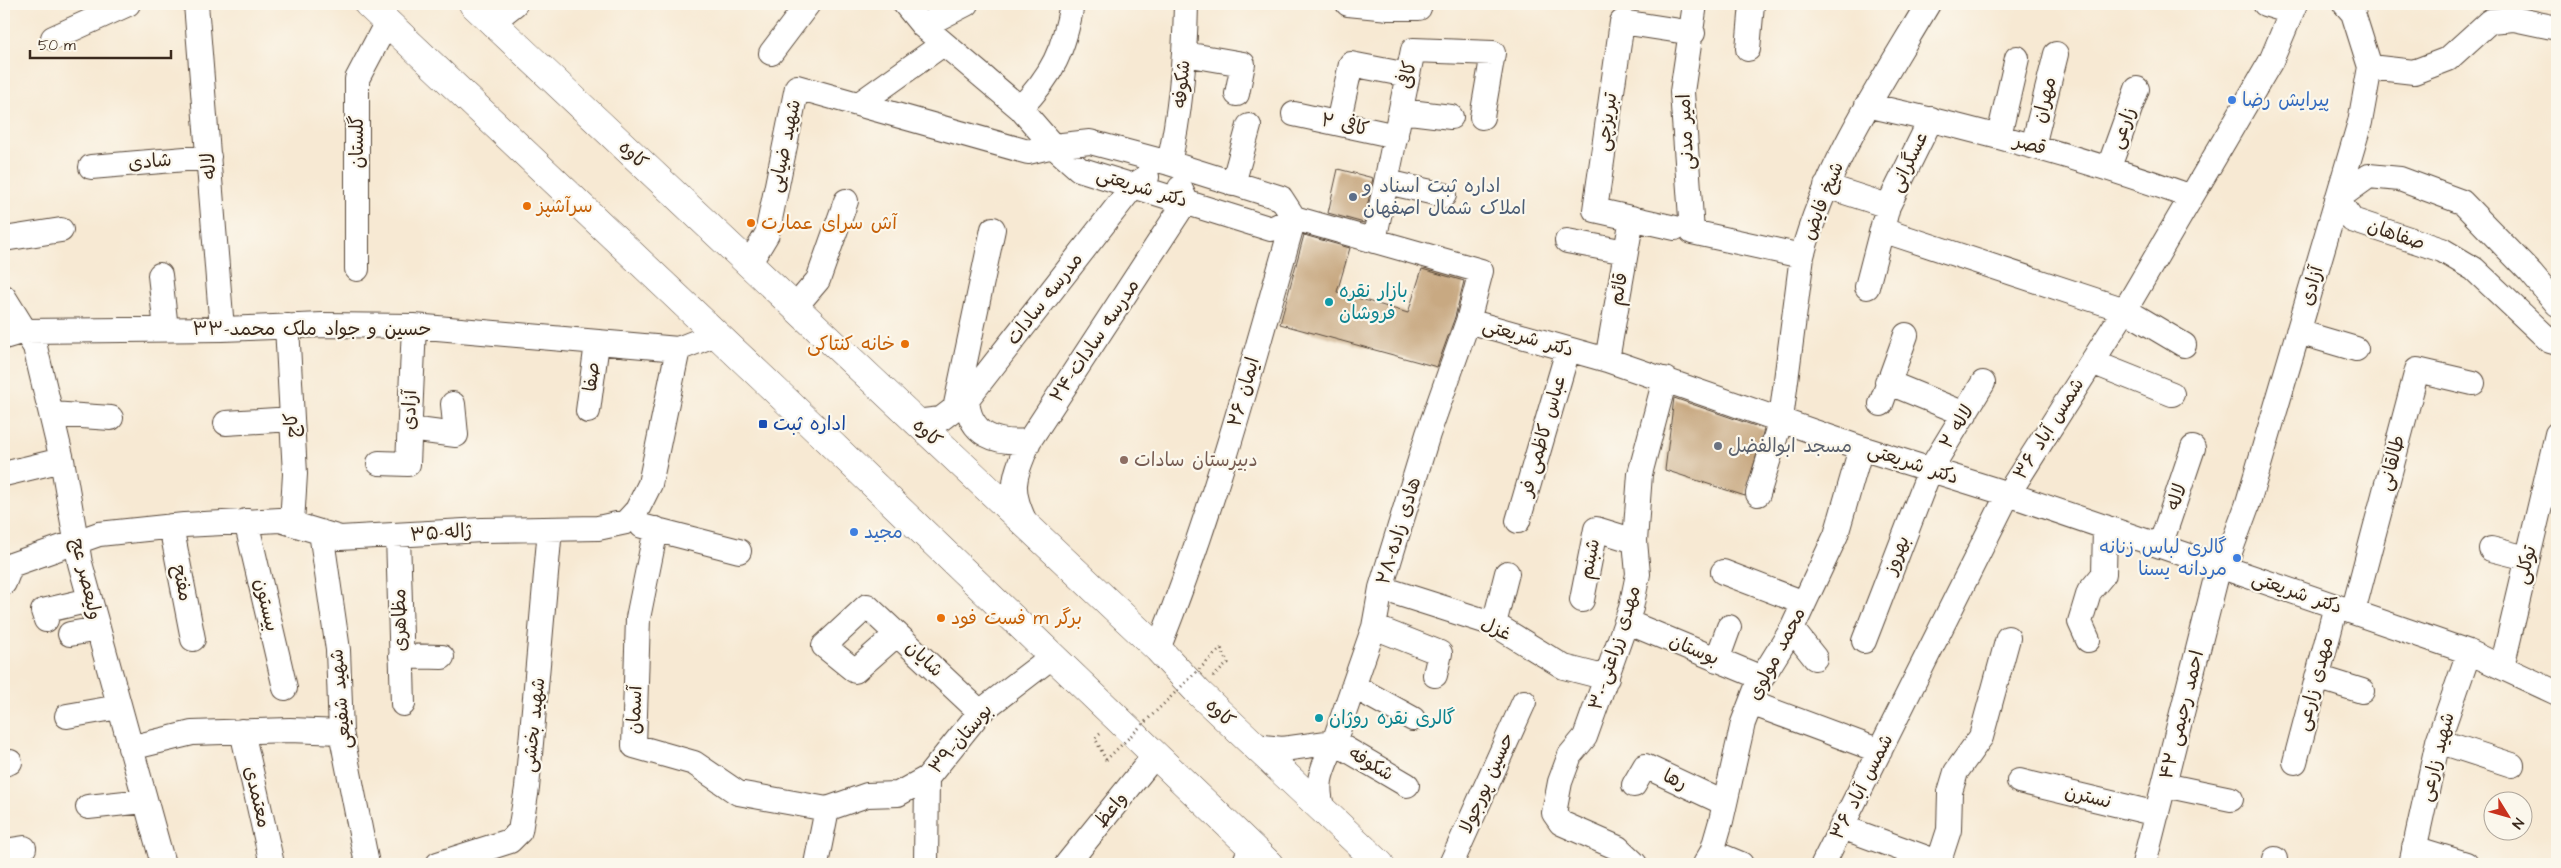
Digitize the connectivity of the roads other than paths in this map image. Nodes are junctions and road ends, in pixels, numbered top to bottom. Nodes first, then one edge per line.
1 (128, 4) edge
2 (196, 4) edge
3 (472, 4) edge
4 (515, 4) edge
5 (808, 4) edge
6 (905, 4) edge
7 (966, 4) edge
8 (1072, 4) edge
9 (1186, 4) edge
10 (1348, 4) edge
11 (1420, 4) edge
12 (1696, 4) edge
13 (1752, 4) edge
14 (1928, 4) edge
15 (2265, 4) edge
16 (2345, 4) edge
17 (2293, 8) edge
18 (378, 13) edge
19 (492, 22) junction
20 (923, 26) junction
21 (2557, 28) edge
22 (1692, 33) junction
23 (53, 38) dead end
24 (942, 44) junction
25 (1748, 50) dead end
26 (771, 53) dead end
27 (1185, 54) junction
28 (2056, 54) dead end
29 (2017, 58) dead end
30 (2370, 67) junction
31 (1408, 75) junction
32 (2137, 89) dead end
33 (1237, 94) dead end
34 (859, 104) junction
35 (1867, 105) junction
36 (1020, 108) junction
37 (1401, 111) junction
38 (1294, 114) dead end
39 (1451, 117) dead end
40 (1482, 117) dead end
41 (1931, 119) junction
42 (1338, 124) junction
43 (1249, 126) dead end
44 (1396, 136) junction
45 (1999, 136) junction
46 (1053, 146) junction
47 (2033, 146) junction
48 (209, 157) junction
49 (1170, 163) junction
50 (91, 167) dead end
51 (2109, 167) junction
52 (1387, 182) junction
53 (1233, 184) junction
54 (1134, 185) junction
55 (1826, 186) junction
56 (1444, 195) dead end
57 (2189, 196) junction
58 (2337, 199) junction
59 (846, 201) dead end
60 (1186, 201) junction
61 (1888, 206) junction
62 (1294, 218) junction
63 (1632, 218) junction
64 (993, 229) dead end
65 (61, 230) dead end
66 (1684, 230) junction
67 (1882, 230) junction
68 (4, 239) edge
69 (1374, 241) junction
70 (1567, 241) dead end
71 (1626, 252) junction
72 (1802, 256) junction
73 (750, 264) junction
74 (357, 269) dead end
75 (160, 275) dead end
76 (1867, 287) dead end
77 (4, 297) edge
78 (2557, 304) edge
79 (795, 307) junction
80 (2125, 310) junction
81 (1468, 322) junction
82 (287, 326) junction
83 (414, 326) junction
84 (166, 329) junction
85 (222, 329) junction
86 (2298, 332) junction
87 (14, 334) edge
88 (716, 334) junction
89 (1906, 335) dead end
90 (597, 343) junction
91 (2557, 343) edge
92 (2184, 346) dead end
93 (678, 349) junction
94 (2356, 349) dead end
95 (1568, 350) junction
96 (1607, 360) junction
97 (2092, 362) junction
98 (1665, 379) junction
99 (1983, 383) dead end
100 (2472, 383) dead end
101 (2172, 394) dead end
102 (453, 404) dead end
103 (961, 404) junction
104 (588, 411) dead end
105 (51, 414) junction
106 (1965, 414) junction
107 (111, 418) dead end
108 (292, 419) junction
109 (1781, 419) junction
110 (915, 422) junction
111 (226, 423) dead end
112 (410, 429) junction
113 (2557, 434) edge
114 (1029, 442) junction
115 (1862, 448) junction
116 (2193, 448) dead end
117 (62, 460) junction
118 (379, 464) dead end
119 (1930, 470) junction
120 (4, 474) edge
121 (1758, 494) dead end
122 (2008, 494) junction
123 (2548, 517) edge
124 (1518, 521) dead end
125 (246, 522) junction
126 (626, 522) junction
127 (292, 523) junction
128 (1026, 524) junction
129 (171, 526) junction
130 (2105, 527) junction
131 (550, 529) junction
132 (656, 529) junction
133 (322, 532) junction
134 (398, 536) junction
135 (1635, 542) junction
136 (77, 543) junction
137 (2160, 546) junction
138 (2491, 549) dead end
139 (740, 551) dead end
140 (2527, 558) junction
141 (2222, 567) junction
142 (1723, 572) dead end
143 (1506, 573) dead end
144 (4, 583) edge
145 (1381, 588) junction
146 (90, 600) junction
147 (1582, 600) dead end
148 (1804, 603) junction
149 (2345, 609) junction
150 (46, 620) dead end
151 (1627, 622) junction
152 (1494, 624) junction
153 (1374, 627) junction
154 (1729, 627) dead end
155 (98, 629) junction
156 (1792, 629) junction
157 (70, 634) dead end
158 (897, 634) junction
159 (2008, 638) dead end
160 (193, 639) dead end
161 (2088, 640) dead end
162 (1864, 641) dead end
163 (1158, 649) junction
164 (2468, 652) junction
165 (401, 656) junction
166 (1053, 656) junction
167 (442, 657) dead end
168 (1815, 658) dead end
169 (1717, 660) junction
170 (2502, 667) junction
171 (1435, 675) dead end
172 (2317, 677) junction
173 (1607, 678) junction
174 (1762, 678) junction
175 (1355, 687) junction
176 (285, 688) dead end
177 (2362, 692) dead end
178 (2557, 692) edge
179 (1524, 702) dead end
180 (1750, 703) junction
181 (403, 704) dead end
182 (118, 707) junction
183 (980, 712) junction
184 (67, 716) dead end
185 (1413, 719) dead end
186 (242, 731) junction
187 (341, 732) junction
188 (2438, 740) junction
189 (1334, 742) junction
190 (1255, 746) junction
191 (130, 748) junction
192 (1880, 751) junction
193 (1156, 755) junction
194 (2294, 762) dead end
195 (2512, 765) dead end
196 (927, 778) junction
197 (2019, 781) dead end
198 (1407, 785) dead end
199 (1634, 785) dead end
200 (2164, 785) junction
201 (2231, 799) dead end
202 (144, 801) junction
203 (1724, 804) junction
204 (88, 807) dead end
205 (827, 809) junction
206 (1323, 810) junction
207 (2157, 814) junction
208 (1842, 828) junction
209 (2413, 856) edge
210 (1708, 858) edge
211 (1255, 859) edge
212 (445, 863) edge
213 (1827, 863) edge
214 (163, 864) edge
215 (272, 864) edge
216 (367, 864) edge
217 (816, 864) edge
218 (926, 864) edge
219 (1066, 864) edge
220 (1380, 864) edge
221 (1450, 864) edge
222 (1635, 864) edge
223 (1741, 864) edge
224 (1939, 864) edge
225 (2144, 864) edge
226 (2466, 864) edge

1 - 23 street
2 - 48 street, لاله
3 - 19 main road, کاوه
4 - 19 street
5 - 26 street
6 - 20 street, دکتر شریعتی
7 - 20 street
8 - 36 street
9 - 27 street, شکوفه
10 - 11 street
12 - 22 street, امیر مدنی
13 - 25 street
14 - 35 street, شیخ فایض
15 - 17 street
16 - 30 street, آزادی
17 - 57 street, شمس آباد ۳۶
18 - 74 street, گلستان
18 - 88 main road
19 - 73 main road, کاوه
20 - 24 street, دکتر شریعتی
21 - 30 street
22 - 63 street, تبریزچی
22 - 66 street, امیر مدنی
24 - 34 street
24 - 36 street, دکتر شریعتی
27 - 33 street
27 - 49 street, شکوفه
28 - 47 street, مهران
29 - 45 street
30 - 58 street, آزادی
31 - 37 street, کافی
31 - 40 street, کافی
31 - 42 street
32 - 51 street, زارعی
34 - 46 street, شهید ضیایی
34 - 73 street, شهید ضیایی
35 - 41 street, قصر
35 - 55 street, شیخ فایض
36 - 46 street, دکتر شریعتی
37 - 39 street
37 - 44 street, کافی
38 - 42 street, کافی ۲
41 - 45 street, قصر
41 - 61 street, عسگرانی
42 - 44 street, کافی ۲
43 - 53 street
44 - 52 street, کافی
45 - 47 street, قصر
46 - 49 street, دکتر شریعتی
46 - 54 street, دکتر شریعتی
47 - 51 street, قصر
48 - 50 street, شادی
48 - 85 street, لاله
49 - 53 street, دکتر شریعتی
49 - 54 street, مدرسه سادات
49 - 60 street
51 - 57 street, قصر
52 - 56 street
52 - 69 street, کافی
53 - 62 street, دکتر شریعتی
54 - 60 street, دکتر شریعتی
54 - 103 street, مدرسه سادات
55 - 61 street, عسگرانی
55 - 72 street, شیخ فایض
57 - 80 street, شمس آباد ۳۶
58 - 78 street
58 - 86 street, آزادی
58 - 91 street, صفاهان
59 - 79 street
60 - 62 street, دکتر شریعتی
60 - 114 street, ۲۴-مدرسه سادات
61 - 67 street, عسگرانی
62 - 69 street, دکتر شریعتی
62 - 163 street, ۲۶ ایمان
63 - 66 street, تبریزچی
63 - 71 street, قائم
64 - 103 street
65 - 68 street
66 - 72 street, تبریزچی
67 - 76 street, عسگرانی
67 - 80 street
69 - 81 street, دکتر شریعتی
70 - 71 street
71 - 96 street, قائم
72 - 109 street, شیخ فایض
73 - 79 main road, کاوه
75 - 84 street
77 - 87 street, ولیعصر عج
79 - 110 main road, کاوه
80 - 92 street
80 - 97 street, شمس آباد ۳۶
81 - 95 street, دکتر شریعتی
81 - 145 street, ۲۸-هادی زاده
82 - 83 street, ۳۳-حسین و جواد ملک محمد
82 - 85 street, ۳۳-حسین و جواد ملک محمد
82 - 108 street, کاج
83 - 90 street, ۳۳-حسین و جواد ملک محمد
83 - 112 street, آزادی
84 - 85 street, ۳۳-حسین و جواد ملک محمد
84 - 87 street, ۳۳-حسین و جواد ملک محمد
86 - 94 street
86 - 141 street, آزادی
87 - 105 street, ولیعصر عج
88 - 93 street, ۳۳-حسین و جواد ملک محمد
88 - 166 main road
89 - 106 street
90 - 93 street, ۳۳-حسین و جواد ملک محمد
90 - 104 street, صفا
93 - 126 street
95 - 96 street, دکتر شریعتی
95 - 124 street, عباس کاظمی فر
96 - 98 street, دکتر شریعتی
97 - 101 street
97 - 122 street, شمس آباد ۳۶
98 - 109 street, دکتر شریعتی
98 - 135 street, ۳۰-مهدی زراعتی
99 - 106 street, لاله ۲
100 - 149 street, طالقانی
102 - 112 street
103 - 110 street, مدرسه سادات
103 - 114 street
105 - 107 street
105 - 117 street, ولیعصر عج
106 - 119 street, لاله ۲
108 - 111 street
108 - 127 street, کاج
109 - 115 street, دکتر شریعتی
109 - 121 street, شیخ فایض
110 - 128 main road, کاوه
112 - 118 street, آزادی
113 - 123 street, توکلی
114 - 128 street, ۲۴-مدرسه سادات
115 - 119 street, دکتر شریعتی
115 - 148 street, محمد مولوی
116 - 137 street, لاله
117 - 120 street
117 - 136 street, ولیعصر عج
119 - 122 street, دکتر شریعتی
119 - 162 street, بهروز
122 - 130 street, دکتر شریعتی
122 - 192 street, شمس آباد ۳۶
123 - 140 street, توکلی
125 - 127 street, ۳۵-ژاله
125 - 129 street, ۳۵-ژاله
125 - 176 street, بیستون
126 - 131 street, ۳۵-ژاله
126 - 132 street
127 - 133 street, ۳۵-ژاله
128 - 163 main road, کاوه
129 - 136 street, ۳۵-ژاله
129 - 160 street, مفتح
130 - 137 street, دکتر شریعتی
130 - 161 street
131 - 134 street, ۳۵-ژاله
131 - 212 street, شهید بخشی
132 - 139 street
132 - 205 street, آسمان
133 - 134 street, ۳۵-ژاله
133 - 187 street, شهید شفیعی
134 - 165 street, مظاهری
135 - 147 street, شبنم
135 - 151 street, ۳۰-مهدی زراعتی
136 - 144 street
136 - 146 street, ولیعصر عج
137 - 141 street, دکتر شریعتی
138 - 140 street
140 - 170 street, توکلی
141 - 149 street, دکتر شریعتی
141 - 200 street, ۴۲ احمد رحیمی
142 - 148 street
143 - 152 street
145 - 152 street, غزل
145 - 153 street, ۲۸-هادی زاده
146 - 150 street
146 - 155 street, ولیعصر عج
148 - 156 street, محمد مولوی
149 - 164 street, دکتر شریعتی
149 - 172 street, مهدی زارعی
151 - 169 street, بوستان
151 - 173 street, ۳۰-مهدی زراعتی
152 - 173 street, غزل
153 - 171 street
153 - 175 street, ۲۸-هادی زاده
154 - 169 street
155 - 157 street
155 - 182 street, ولیعصر عج
156 - 168 street
156 - 174 street, محمد مولوی
158 - 158 street, شایان
158 - 183 street, شایان
159 - 224 street
163 - 190 main road, کاوه
164 - 170 street, دکتر شریعتی
164 - 188 street, شهید زارعی
165 - 167 street
165 - 181 street, مظاهری
166 - 183 street, ۳۹-بوستان
166 - 193 main road
169 - 174 street, بوستان
170 - 178 street, دکتر شریعتی
172 - 177 street
172 - 194 street, مهدی زارعی
173 - 222 street, ۳۰-مهدی زراعتی
174 - 180 street, محمد مولوی
175 - 185 street
175 - 189 street, ۲۸-هادی زاده
179 - 221 street, حسین پورجولا
180 - 192 street
180 - 203 street, محمد مولوی
182 - 184 street
182 - 191 street, ولیعصر عج
183 - 196 street, ۳۹-بوستان
186 - 187 street
186 - 191 street
186 - 215 street, معتمدی
187 - 216 street, شهید شفیعی
188 - 195 street
188 - 209 street, شهید زارعی
189 - 190 street
189 - 198 street, شکوفه
189 - 206 street, ۲۸-هادی زاده
190 - 206 main road, کاوه
191 - 202 street, ولیعصر عج
192 - 208 street, شمس آباد ۳۶
193 - 211 main road
193 - 219 street, واعظ
196 - 205 street, ۳۹-بوستان
196 - 218 street
197 - 207 street, نسترن
199 - 203 street, رها
200 - 201 street
200 - 207 street, ۴۲ احمد رحیمی
202 - 204 street
202 - 214 street, ولیعصر عج
203 - 210 street, محمد مولوی
205 - 217 street
206 - 220 main road, کاوه
207 - 225 street, ۴۲ احمد رحیمی
208 - 213 street, شمس آباد ۳۶
208 - 224 street
209 - 226 street
210 - 223 street

